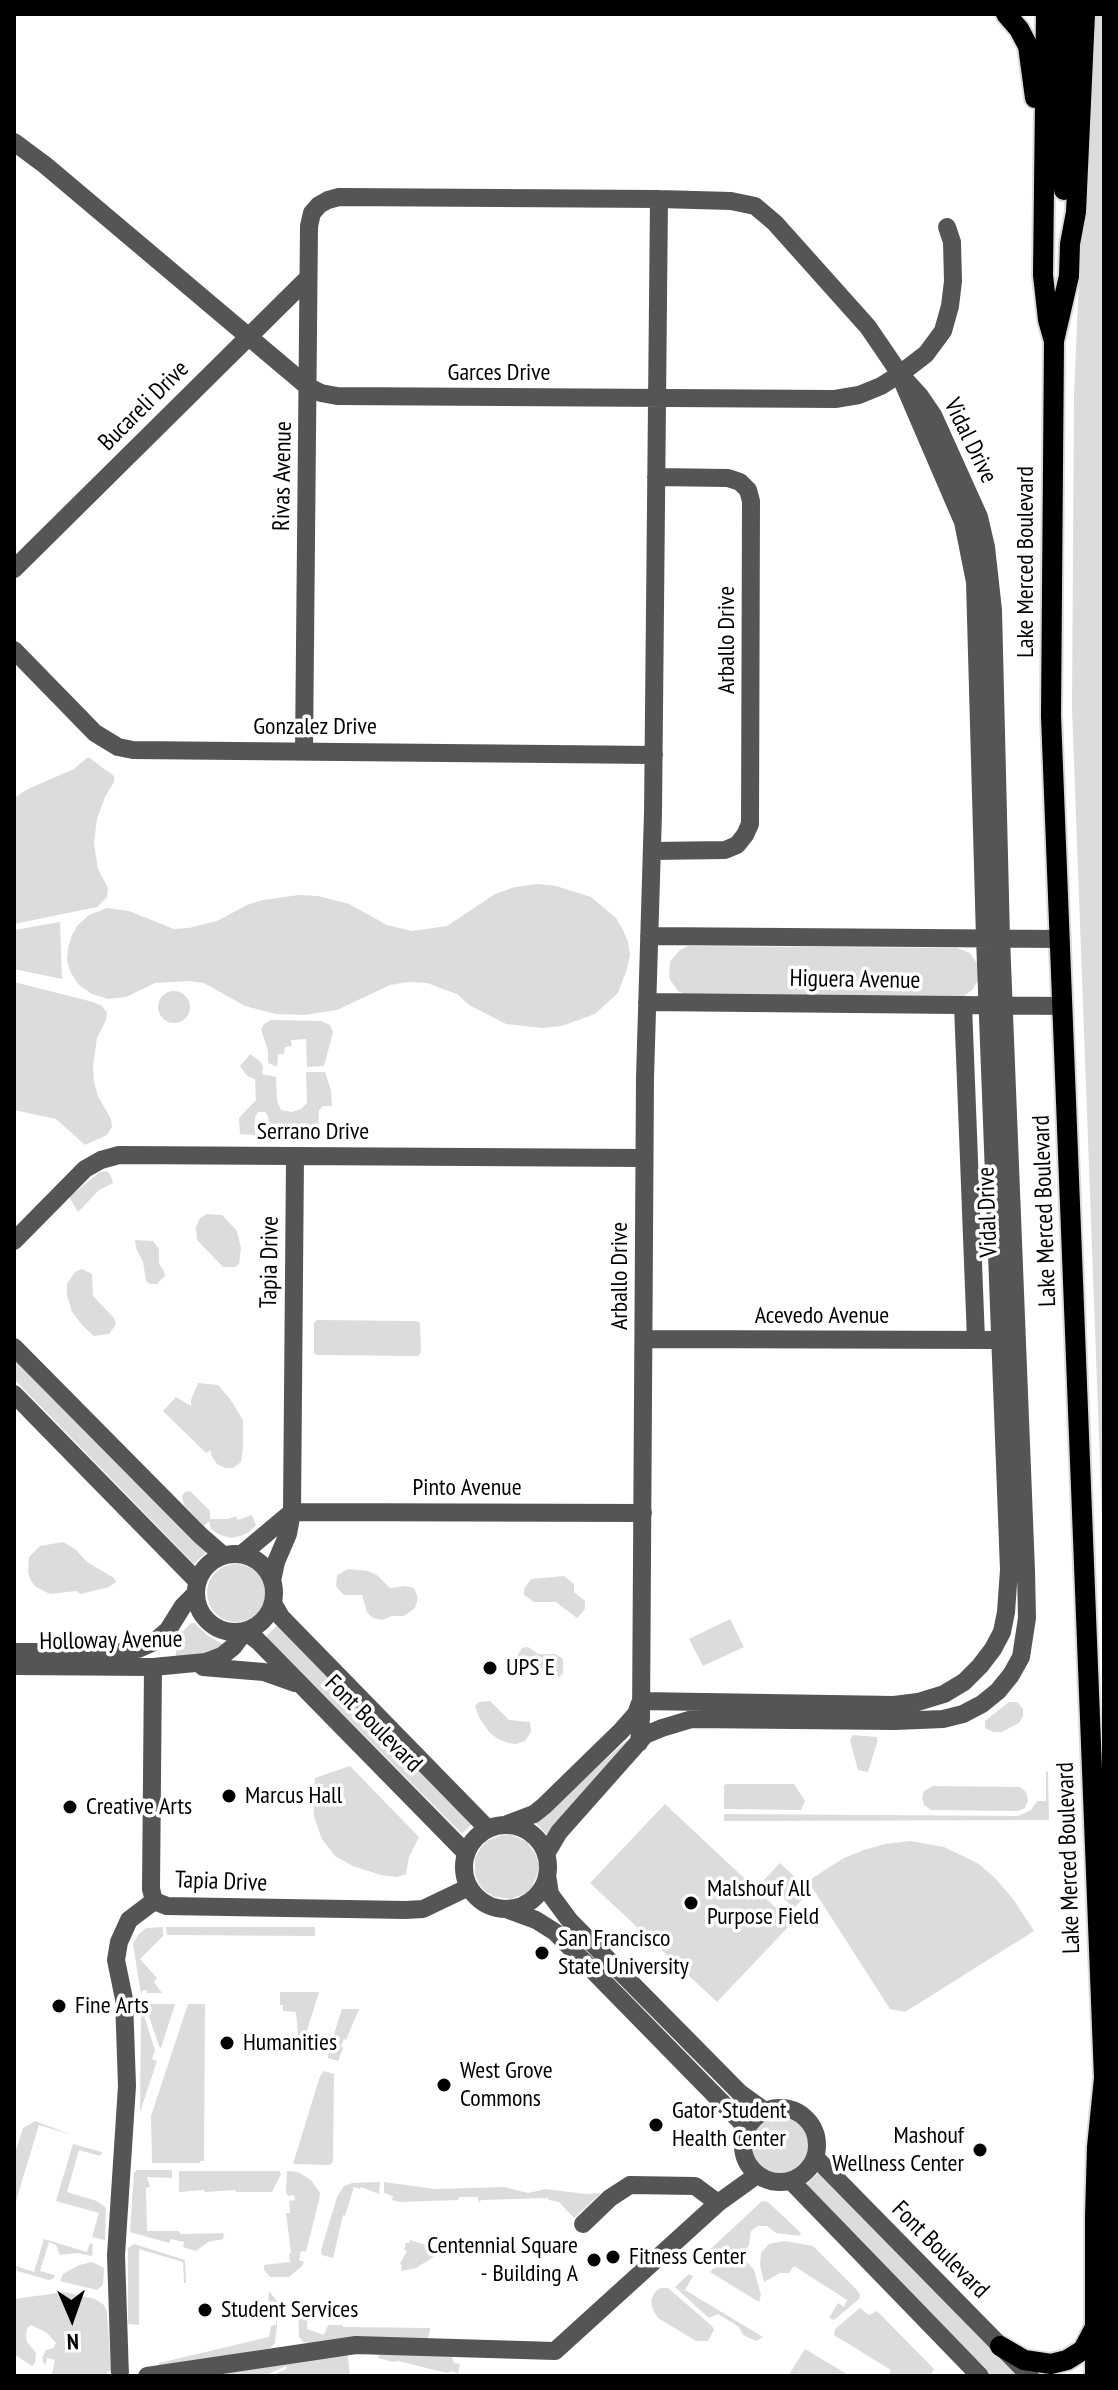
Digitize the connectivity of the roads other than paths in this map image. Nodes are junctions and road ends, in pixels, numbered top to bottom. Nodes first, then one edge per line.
1 (1006, 14) edge
2 (1046, 14) edge
3 (1065, 14) edge
4 (1085, 14) edge
5 (18, 151) edge
6 (1045, 184) junction
7 (659, 199) junction
8 (319, 205) joint
9 (947, 227) dead end
10 (1070, 244) junction
11 (308, 278) junction
12 (249, 337) junction
13 (1054, 341) junction
14 (900, 374) junction
15 (307, 386) junction
16 (657, 398) junction
17 (656, 477) junction
18 (14, 569) edge
19 (14, 650) edge
20 (304, 751) junction
21 (654, 755) junction
22 (652, 851) junction
23 (649, 936) junction
24 (993, 938) junction
25 (1060, 939) junction
26 (647, 1002) junction
27 (963, 1005) junction
28 (996, 1005) junction
29 (1062, 1006) junction
30 (295, 1156) junction
31 (644, 1158) junction
32 (14, 1241) edge
33 (644, 1339) junction
34 (976, 1340) junction
35 (1001, 1340) junction
36 (14, 1347) edge
37 (14, 1394) edge
38 (292, 1512) junction
39 (643, 1513) junction
40 (232, 1555) junction
41 (272, 1581) junction
42 (196, 1587) junction
43 (273, 1603) junction
44 (245, 1631) junction
45 (1002, 1632) junction
46 (1025, 1639) junction
47 (14, 1652) edge
48 (185, 1665) junction
49 (14, 1666) edge
50 (153, 1667) junction
51 (301, 1685) junction
52 (641, 1701) junction
53 (918, 1702) junction
54 (921, 1721) junction
55 (639, 1743) junction
56 (496, 1827) junction
57 (466, 1853) junction
58 (546, 1854) junction
59 (547, 1875) junction
60 (469, 1887) junction
61 (154, 1901) junction
62 (506, 1909) junction
63 (1104, 2079) edge
64 (765, 2111) junction
65 (747, 2128) junction
66 (815, 2157) junction
67 (757, 2175) junction
68 (791, 2181) junction
69 (718, 2203) junction
70 (583, 2224) dead end
71 (1097, 2321) junction
72 (1000, 2346) junction
73 (120, 2376) edge
74 (147, 2376) edge
75 (980, 2376) edge
76 (1030, 2376) edge
77 (1095, 2376) edge

1 - 6 main road
2 - 6 main road, Lake Merced Boulevard
3 - 10 main road
4 - 10 main road, Lake Merced Boulevard
5 - 12 street, Garces Drive
6 - 13 main road, Lake Merced Boulevard
7 - 8 street, Vidal Drive
7 - 14 street, Vidal Drive
7 - 16 street, Arballo Drive
8 - 11 street, Rivas Avenue
9 - 14 street, Garces Drive
10 - 13 main road, Lake Merced Boulevard
11 - 12 street, Bucareli Drive
11 - 15 street, Rivas Avenue
12 - 15 street, Garces Drive
12 - 18 street, Bucareli Drive
13 - 25 main road, Lake Merced Boulevard
14 - 16 street, Garces Drive
14 - 24 street, Vidal Drive
15 - 16 street, Garces Drive
15 - 20 street, Rivas Avenue
16 - 17 street, Arballo Drive
17 - 21 street, Arballo Drive
17 - 22 street, Arballo Drive
19 - 20 street, Gonzalez Drive
20 - 21 street, Gonzalez Drive
21 - 22 street, Arballo Drive
22 - 23 street, Arballo Drive
23 - 24 street, Higuera Avenue
23 - 26 street, Arballo Drive
24 - 25 street, Higuera Avenue
24 - 28 street, Vidal Drive
25 - 29 main road, Lake Merced Boulevard
26 - 27 street, Higuera Avenue
26 - 31 street, Arballo Drive
27 - 28 street, Higuera Avenue
27 - 34 street, Vidal Drive
28 - 29 street, Higuera Avenue
28 - 35 street, Vidal Drive
28 - 46 street, Vidal Drive
29 - 63 main road, Lake Merced Boulevard
30 - 31 street, Serrano Drive
30 - 32 street, Serrano Drive
30 - 38 street, Tapia Drive
31 - 33 street, Arballo Drive
33 - 34 street, Acevedo Avenue
33 - 39 street, Arballo Drive
34 - 35 street, Acevedo Avenue
35 - 45 street, Vidal Drive
36 - 40 street
37 - 42 street
38 - 39 street, Pinto Avenue
38 - 40 street
38 - 41 street, Tapia Drive
39 - 52 street, Arballo Drive
40 - 41 street
40 - 42 street
41 - 43 street
42 - 44 street
42 - 47 street, Holloway Avenue
43 - 44 street
43 - 56 street, Font Boulevard
44 - 48 street, Holloway Avenue
44 - 51 street, Font Boulevard
45 - 46 street
45 - 53 street, Vidal Drive
46 - 54 street, Vidal Drive
48 - 50 street, Holloway Avenue
48 - 51 street
49 - 50 street, Holloway Avenue
50 - 61 street, Tapia Drive
51 - 57 street, Font Boulevard
52 - 53 street, Vidal Drive
52 - 55 street, Arballo Drive
52 - 56 street
53 - 54 street
54 - 55 street, Vidal Drive
55 - 58 street
56 - 57 street
56 - 58 street
57 - 60 street
58 - 59 street
59 - 62 street
59 - 64 street
60 - 61 street, Tapia Drive
60 - 62 street
61 - 73 street
62 - 65 street
63 - 71 main road, Lake Merced Boulevard
64 - 65 street
64 - 66 street
65 - 67 street
66 - 68 street
66 - 72 street, Font Boulevard
67 - 68 street
67 - 69 street
68 - 75 street
69 - 70 street
69 - 74 street
71 - 72 main road
71 - 77 main road, Lake Merced Boulevard
72 - 76 street, Font Boulevard

